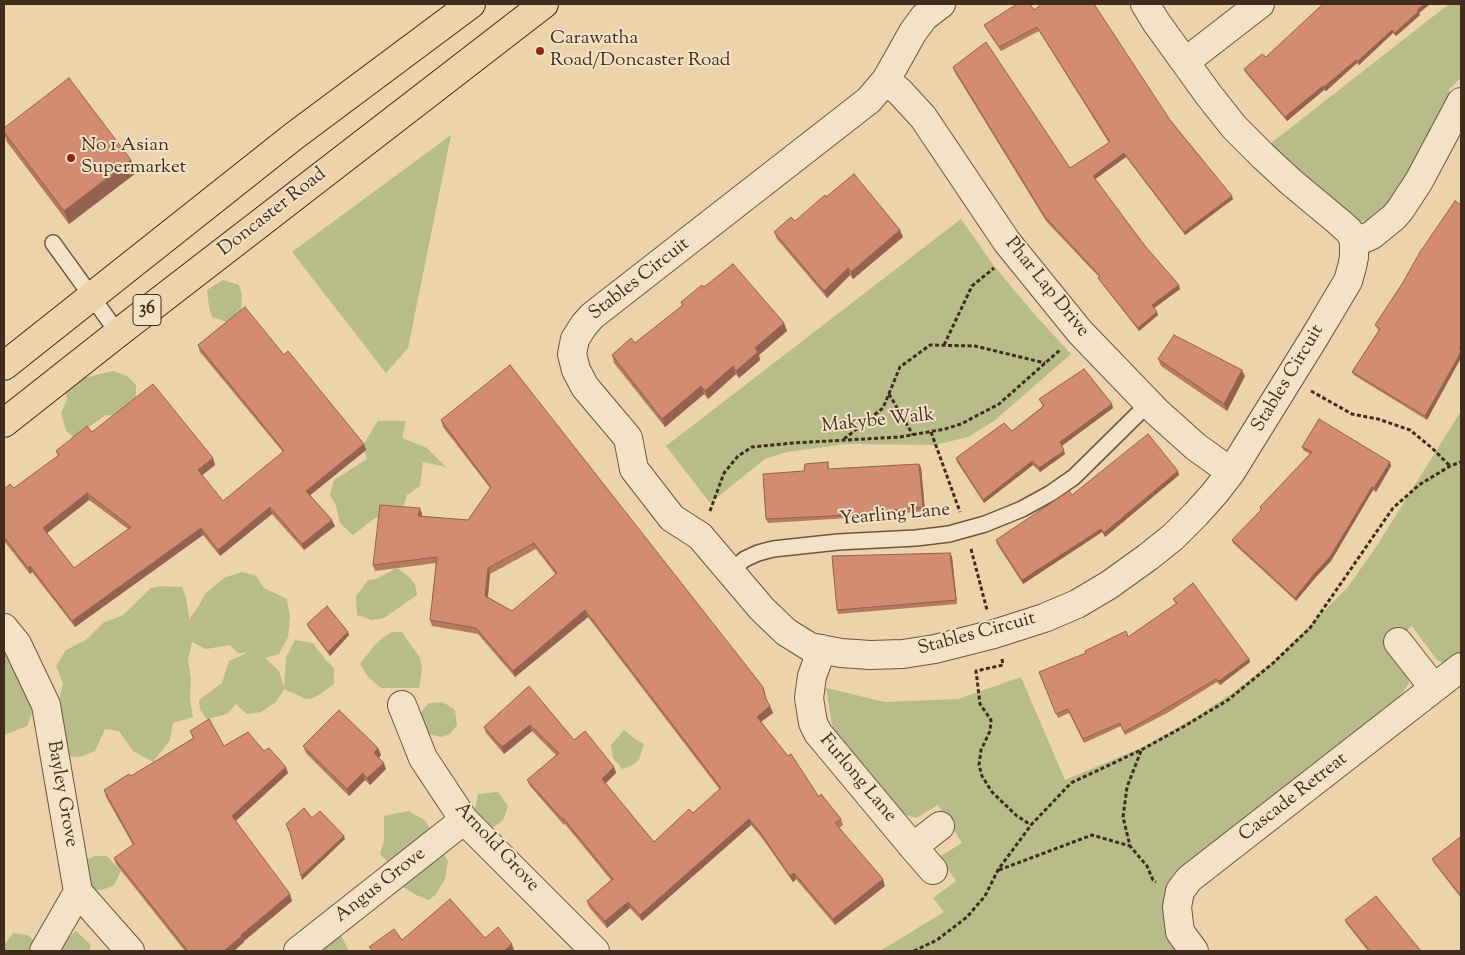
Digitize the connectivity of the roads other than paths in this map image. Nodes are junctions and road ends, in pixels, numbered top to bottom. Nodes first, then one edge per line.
1 (471, 4) edge
2 (544, 4) edge
3 (941, 4) edge
4 (1145, 4) edge
5 (1260, 4) edge
6 (1185, 62) junction
7 (886, 80) junction
8 (1461, 102) edge
9 (1354, 242) junction
10 (53, 243) dead end
11 (91, 297) junction
12 (118, 333) junction
13 (4, 366) edge
14 (1148, 404) junction
15 (4, 423) edge
16 (1231, 472) junction
17 (730, 571) junction
18 (4, 628) edge
19 (1398, 642) dead end
20 (822, 649) junction
21 (1461, 667) edge
22 (1434, 688) junction
23 (402, 705) dead end
24 (464, 820) junction
25 (940, 826) dead end
26 (913, 847) junction
27 (933, 870) dead end
28 (78, 892) junction
29 (44, 951) edge
30 (130, 951) edge
31 (298, 951) edge
32 (595, 951) edge
33 (1194, 951) edge

1 - 11 main road, 36
2 - 12 main road, Doncaster Road / 36
3 - 7 street, Stables Circuit
4 - 6 street
5 - 6 street
6 - 9 street
7 - 14 street, Phar Lap Drive
7 - 17 street, Stables Circuit
8 - 9 street
9 - 16 street, Stables Circuit
10 - 11 lane
11 - 12 lane
11 - 13 main road, 36
12 - 15 main road, Doncaster Road / 36
14 - 16 street, Phar Lap Drive
14 - 17 lane, Yearling Lane
16 - 20 street, Stables Circuit
17 - 20 street, Stables Circuit
18 - 28 street, Bayley Grove
19 - 22 street
20 - 26 street, Furlong Lane
21 - 22 street, Cascade Retreat
22 - 33 street, Cascade Retreat
23 - 24 street, Arnold Grove
24 - 31 street, Angus Grove
24 - 32 street, Arnold Grove
25 - 26 street
26 - 27 street, Furlong Lane
28 - 29 street
28 - 30 street

